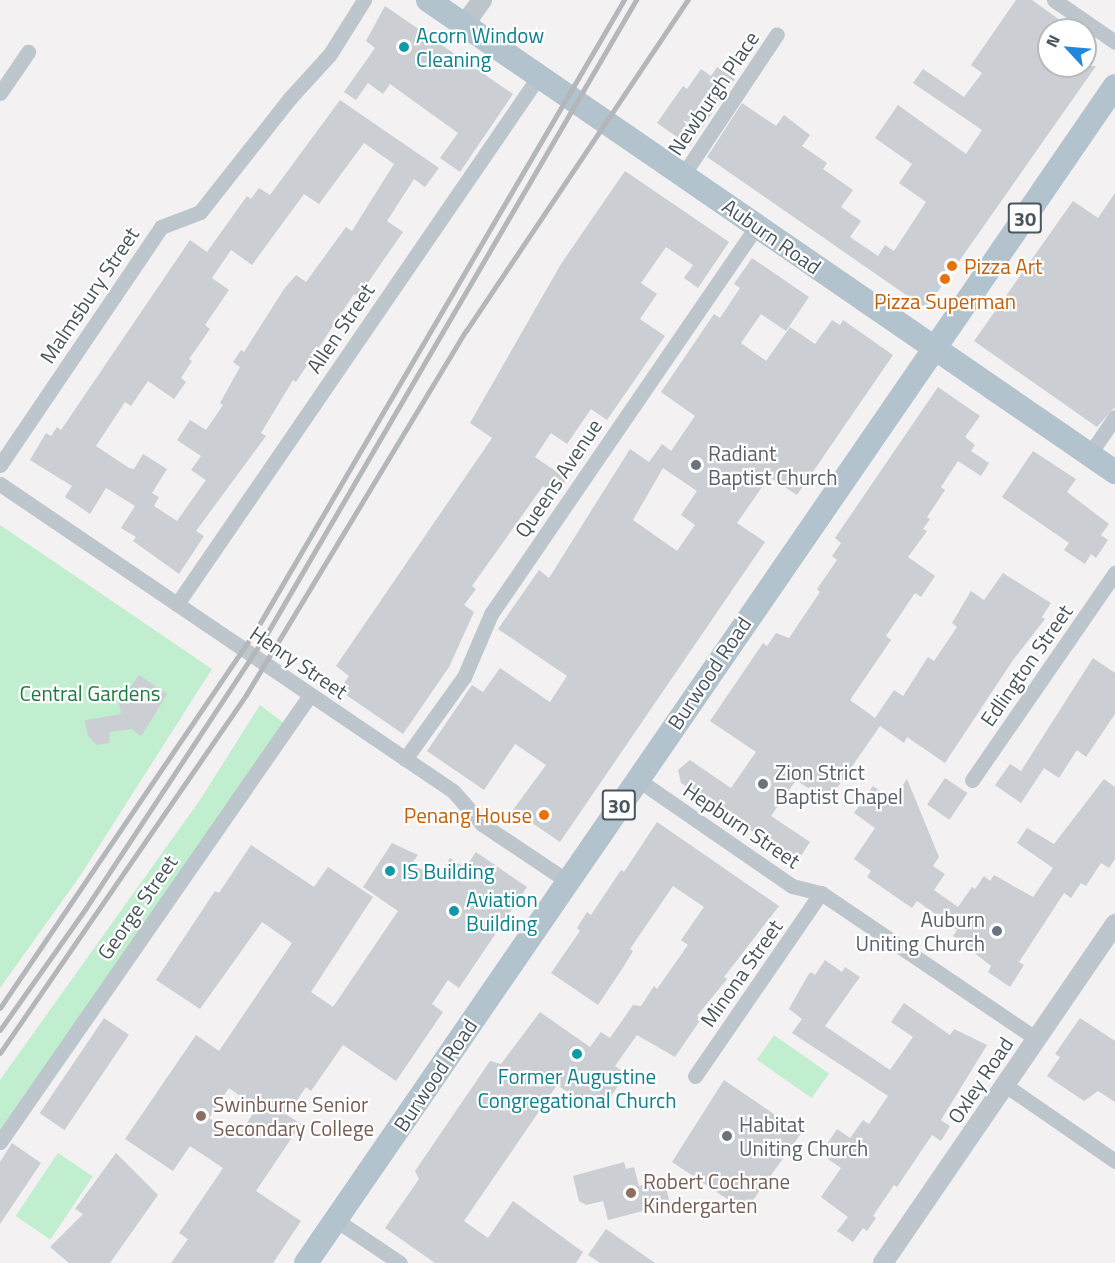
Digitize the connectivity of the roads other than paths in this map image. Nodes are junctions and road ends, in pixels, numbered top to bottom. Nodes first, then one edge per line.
1 (364, 0) edge
2 (428, 0) edge
3 (482, 0) edge
4 (1054, 0) edge
5 (465, 25) junction
6 (777, 34) dead end
7 (1115, 42) edge
8 (28, 52) dead end
9 (539, 76) junction
10 (1115, 86) edge
11 (0, 93) edge
12 (683, 175) junction
13 (757, 226) junction
14 (934, 349) junction
15 (1115, 417) edge
16 (1089, 455) junction
17 (0, 465) edge
18 (1115, 472) edge
19 (0, 484) edge
20 (1115, 573) edge
21 (177, 604) junction
22 (309, 695) junction
23 (405, 759) junction
24 (637, 779) junction
25 (972, 780) dead end
26 (567, 881) junction
27 (821, 893) junction
28 (1115, 924) edge
29 (1037, 1039) junction
30 (695, 1076) dead end
31 (1005, 1085) junction
32 (0, 1142) edge
33 (1115, 1161) edge
34 (336, 1220) junction
35 (306, 1263) edge
36 (400, 1263) edge
37 (883, 1263) edge

1 - 17 street, Malmsbury Street
2 - 5 main road, Auburn Road
3 - 5 street
4 - 7 street
5 - 9 main road, Auburn Road
6 - 12 street, Newburgh Place
8 - 11 street
9 - 12 main road, Auburn Road
9 - 21 street, Allen Street
10 - 14 main road, Burwood Road / 30
12 - 13 main road, Auburn Road
13 - 14 main road, Auburn Road
13 - 23 street, Queens Avenue
14 - 16 main road, Auburn Road
14 - 24 main road, Burwood Road / 30
15 - 16 street
16 - 18 main road, Auburn Road
19 - 21 street, Henry Street
20 - 25 street, Edlington Street
21 - 22 street, Henry Street
22 - 23 street, Henry Street
22 - 32 street, George Street
23 - 26 street, Henry Street
24 - 26 main road, Burwood Road / 30
24 - 27 street, Hepburn Street
26 - 34 main road, Burwood Road / 30
27 - 29 street, Hepburn Street
27 - 30 street, Minona Street
28 - 29 street, Oxley Road
29 - 31 street, Oxley Road
31 - 33 street
31 - 37 street, Oxley Road
34 - 35 main road, Burwood Road / 30
34 - 36 street

